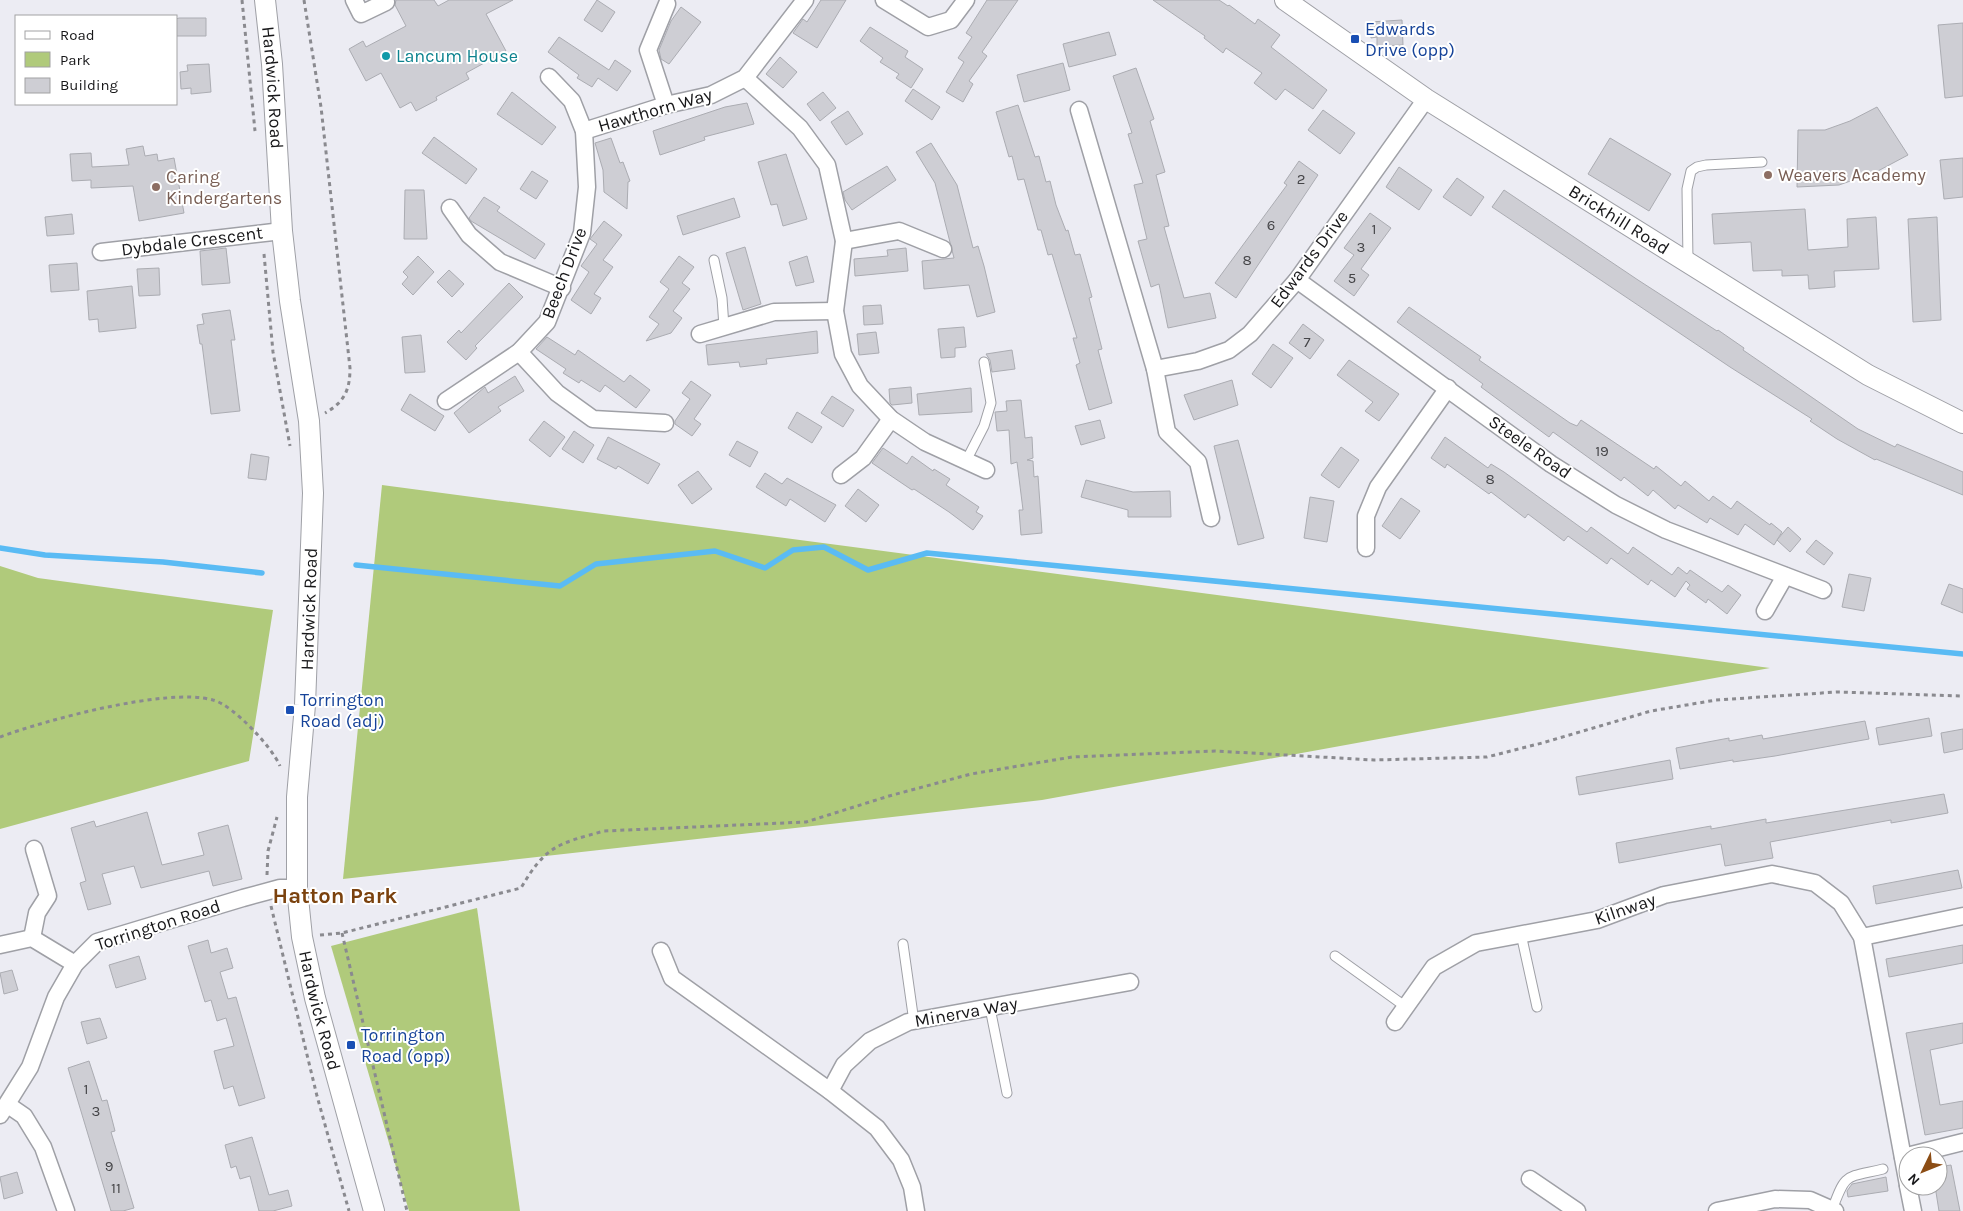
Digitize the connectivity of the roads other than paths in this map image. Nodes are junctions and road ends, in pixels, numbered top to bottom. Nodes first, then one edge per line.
1 (265, 0) edge
2 (354, 0) edge
3 (805, 0) edge
4 (884, 0) edge
5 (966, 0) edge
6 (1285, 0) edge
7 (386, 2) dead end
8 (666, 4) dead end
9 (550, 77) dead end
10 (745, 78) junction
11 (1426, 99) junction
12 (666, 104) junction
13 (1080, 110) dead end
14 (584, 131) junction
15 (1762, 162) dead end
16 (450, 208) dead end
17 (282, 230) junction
18 (844, 241) junction
19 (943, 249) dead end
20 (101, 252) dead end
21 (714, 260) dead end
22 (1688, 262) junction
23 (1297, 280) junction
24 (562, 288) junction
25 (836, 311) junction
26 (724, 327) junction
27 (700, 334) dead end
28 (519, 352) junction
29 (984, 362) dead end
30 (1155, 369) junction
31 (1448, 388) junction
32 (446, 401) dead end
33 (892, 419) junction
34 (665, 423) dead end
35 (1963, 423) edge
36 (966, 461) junction
37 (986, 470) dead end
38 (841, 475) dead end
39 (1211, 518) dead end
40 (1366, 548) dead end
41 (1785, 576) junction
42 (1823, 590) dead end
43 (1765, 611) dead end
44 (34, 849) dead end
45 (297, 888) junction
46 (1963, 916) edge
47 (1521, 934) junction
48 (1862, 937) junction
49 (32, 938) junction
50 (903, 944) dead end
51 (0, 945) edge
52 (661, 951) dead end
53 (1335, 956) dead end
54 (75, 964) junction
55 (1130, 982) dead end
56 (1406, 1006) junction
57 (1537, 1007) dead end
58 (990, 1008) junction
59 (914, 1022) junction
60 (1395, 1022) dead end
61 (830, 1091) junction
62 (1007, 1092) dead end
63 (4, 1110) edge
64 (1963, 1142) edge
65 (1901, 1146) edge
66 (1947, 1146) edge
67 (1883, 1170) dead end
68 (1530, 1179) dead end
69 (1910, 1196) edge
70 (1834, 1210) edge
71 (66, 1211) edge
72 (374, 1211) edge
73 (916, 1211) edge
74 (1577, 1211) edge
75 (1718, 1211) edge
76 (1913, 1211) edge

1 - 17 street, Hardwick Road
2 - 7 street
3 - 10 street, Hawthorn Way
4 - 5 street
6 - 11 street, Brickhill Road
8 - 12 street
9 - 14 street, Beech Drive
10 - 12 street, Hawthorn Way
10 - 18 street
11 - 22 street, Brickhill Road
11 - 23 street, Edwards Drive
12 - 14 street, Hawthorn Way
13 - 30 street
14 - 24 street, Beech Drive
15 - 22 lane
16 - 24 street
17 - 20 street, Dybdale Crescent
17 - 45 street, Hardwick Road
18 - 19 street
18 - 25 street
21 - 26 lane
22 - 35 street, Brickhill Road
23 - 30 street, Edwards Drive
23 - 31 street, Steele Road
24 - 28 street, Beech Drive
25 - 26 street
25 - 33 street
26 - 27 street
28 - 32 street, Beech Drive
28 - 34 street
29 - 36 lane
30 - 39 street
31 - 40 street
31 - 41 street, Steele Road
33 - 36 street
33 - 38 street
36 - 37 street
41 - 42 street, Steele Road
41 - 43 street
44 - 49 street
45 - 54 street, Torrington Road
45 - 72 street, Hardwick Road
46 - 48 street
47 - 48 street, Kilnway
47 - 56 street, Kilnway
47 - 57 lane
48 - 65 street, Kilnway
49 - 51 street
49 - 54 street
50 - 59 lane
52 - 61 street
53 - 56 lane
54 - 63 street, Torrington Road
55 - 58 street, Minerva Way
56 - 60 street, Kilnway
58 - 59 street, Minerva Way
58 - 62 lane
59 - 61 street, Minerva Way
61 - 73 street
63 - 71 street
64 - 66 street
67 - 70 lane
68 - 74 street
69 - 76 street, Kilnway
70 - 75 street

